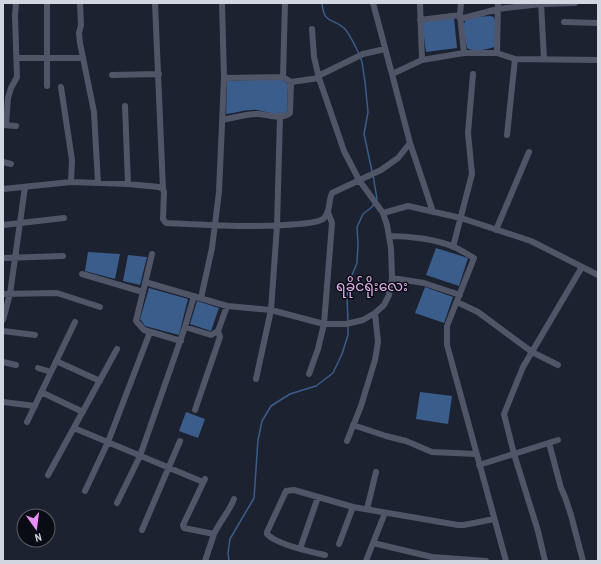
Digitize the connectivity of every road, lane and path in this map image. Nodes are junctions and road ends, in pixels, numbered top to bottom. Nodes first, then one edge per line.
1 (16, 3) edge
2 (47, 3) edge
3 (80, 3) edge
4 (155, 3) edge
5 (222, 3) edge
6 (285, 3) edge
7 (373, 3) edge
8 (420, 3) edge
9 (462, 3) edge
10 (575, 3) edge
11 (541, 4) edge
12 (498, 6) edge
13 (460, 17) junction
14 (420, 20) junction
15 (564, 22) dead end
16 (598, 23) edge
17 (312, 29) dead end
18 (385, 49) junction
19 (464, 53) junction
20 (497, 53) junction
21 (17, 58) junction
22 (48, 58) junction
23 (82, 58) junction
24 (516, 59) junction
25 (544, 59) junction
26 (422, 60) junction
27 (598, 60) edge
28 (159, 74) junction
29 (392, 74) junction
30 (472, 74) dead end
31 (112, 75) dead end
32 (283, 77) junction
33 (318, 77) junction
34 (224, 78) junction
35 (291, 82) junction
36 (47, 86) dead end
37 (61, 87) dead end
38 (125, 106) dead end
39 (280, 118) junction
40 (222, 120) junction
41 (4, 125) edge
42 (16, 126) dead end
43 (507, 135) dead end
44 (410, 143) junction
45 (529, 152) dead end
46 (3, 162) edge
47 (11, 164) dead end
48 (359, 180) junction
49 (71, 182) junction
50 (98, 183) junction
51 (128, 184) junction
52 (25, 187) junction
53 (3, 189) edge
54 (163, 189) junction
55 (328, 212) junction
56 (433, 212) junction
57 (383, 213) junction
58 (64, 218) dead end
59 (460, 218) junction
60 (20, 223) junction
61 (3, 225) edge
62 (216, 225) junction
63 (277, 226) junction
64 (496, 230) junction
65 (389, 236) junction
66 (453, 247) junction
67 (152, 254) dead end
68 (62, 256) dead end
69 (3, 258) edge
70 (15, 258) junction
71 (582, 267) junction
72 (82, 274) dead end
73 (598, 275) edge
74 (392, 278) junction
75 (145, 282) junction
76 (143, 292) junction
77 (6, 294) edge
78 (460, 295) junction
79 (194, 296) junction
80 (201, 298) junction
81 (457, 302) junction
82 (227, 306) junction
83 (100, 307) dead end
84 (271, 310) junction
85 (376, 313) junction
86 (3, 320) edge
87 (75, 322) dead end
88 (324, 324) junction
89 (186, 327) junction
90 (3, 331) edge
91 (218, 331) junction
92 (150, 332) junction
93 (34, 335) dead end
94 (181, 341) junction
95 (118, 349) dead end
96 (532, 352) junction
97 (56, 361) junction
98 (3, 362) edge
99 (16, 365) dead end
100 (558, 365) dead end
101 (38, 368) dead end
102 (51, 372) junction
103 (309, 374) dead end
104 (256, 379) dead end
105 (100, 381) junction
106 (41, 392) junction
107 (3, 402) edge
108 (35, 406) junction
109 (195, 410) dead end
110 (83, 412) junction
111 (27, 422) dead end
112 (353, 425) junction
113 (74, 428) junction
114 (558, 440) dead end
115 (180, 441) dead end
116 (347, 441) dead end
117 (108, 442) junction
118 (549, 443) junction
119 (476, 454) junction
120 (514, 454) junction
121 (140, 456) junction
122 (479, 465) junction
123 (169, 468) junction
124 (376, 472) dead end
125 (48, 475) dead end
126 (85, 491) dead end
127 (318, 497) junction
128 (234, 499) dead end
129 (117, 503) dead end
130 (353, 507) junction
131 (367, 509) junction
132 (385, 513) junction
133 (494, 519) junction
134 (142, 530) dead end
135 (214, 534) junction
136 (373, 543) junction
137 (339, 544) dead end
138 (300, 549) junction
139 (325, 555) dead end
140 (205, 561) edge
141 (366, 561) edge
142 (486, 561) edge
143 (505, 561) edge
144 (545, 561) edge
145 (583, 561) edge

1 - 21 street
2 - 22 street
3 - 23 street
4 - 28 street
5 - 34 street
6 - 32 street
7 - 18 street
8 - 14 street
9 - 13 street
10 - 11 street
11 - 12 street
11 - 25 street
12 - 13 street
12 - 20 street
13 - 14 street
13 - 19 street
14 - 26 street
15 - 16 street
17 - 33 street
18 - 29 street
18 - 33 street
19 - 20 street
19 - 26 street
20 - 24 street
21 - 22 street
21 - 41 street
22 - 23 street
22 - 36 street
23 - 50 street
24 - 25 street
24 - 43 street
25 - 27 street
26 - 29 street
28 - 31 street
28 - 54 street
29 - 44 street
30 - 59 street
32 - 34 street
32 - 35 street
33 - 35 street
33 - 48 street
34 - 40 street
35 - 39 street
37 - 49 street
38 - 51 street
39 - 40 street
39 - 63 street
40 - 62 street
41 - 42 street
44 - 48 street
44 - 56 street
45 - 64 street
46 - 47 street
48 - 55 street
48 - 57 street
49 - 50 street
49 - 52 street
50 - 51 street
51 - 54 street
52 - 53 street
52 - 60 street
54 - 62 street
55 - 63 street
55 - 88 street
56 - 57 street
56 - 59 street
57 - 65 street
58 - 60 street
59 - 64 street
59 - 66 street
60 - 61 street
60 - 70 street
62 - 63 street
62 - 80 street
63 - 84 street
64 - 71 street
65 - 66 street
65 - 74 street
66 - 78 street
67 - 75 street
68 - 70 street
69 - 70 street
70 - 77 street
71 - 73 street
71 - 96 street
72 - 76 street
74 - 78 street
74 - 85 street
75 - 76 street
75 - 79 street
76 - 92 street
77 - 83 street
77 - 86 street
78 - 81 street
79 - 80 street
79 - 89 street
80 - 82 street
81 - 96 street
81 - 119 street
82 - 84 street
82 - 91 street
84 - 88 street
84 - 104 street
85 - 88 street
85 - 112 street
87 - 97 street
88 - 103 street
89 - 91 street
89 - 94 street
90 - 93 street
91 - 109 street
92 - 94 street
92 - 117 street
94 - 121 street
95 - 105 street
96 - 100 street
96 - 120 street
97 - 102 street
97 - 105 street
98 - 99 street
101 - 102 street
102 - 106 street
105 - 110 street
106 - 108 street
106 - 110 street
107 - 108 street
108 - 111 street
110 - 113 street
112 - 116 street
112 - 119 street
113 - 117 street
113 - 125 street
114 - 118 street
115 - 123 street
117 - 121 street
117 - 126 street
118 - 120 street
118 - 145 street
119 - 122 street
120 - 122 street
120 - 144 street
121 - 123 street
121 - 129 street
122 - 133 street
123 - 134 street
123 - 135 street
124 - 131 street
127 - 130 street
127 - 138 street
127 - 138 street
128 - 135 street
130 - 131 street
130 - 137 street
131 - 132 street
132 - 133 street
132 - 136 street
133 - 143 street
135 - 140 street
136 - 141 street
136 - 142 street
138 - 139 street

